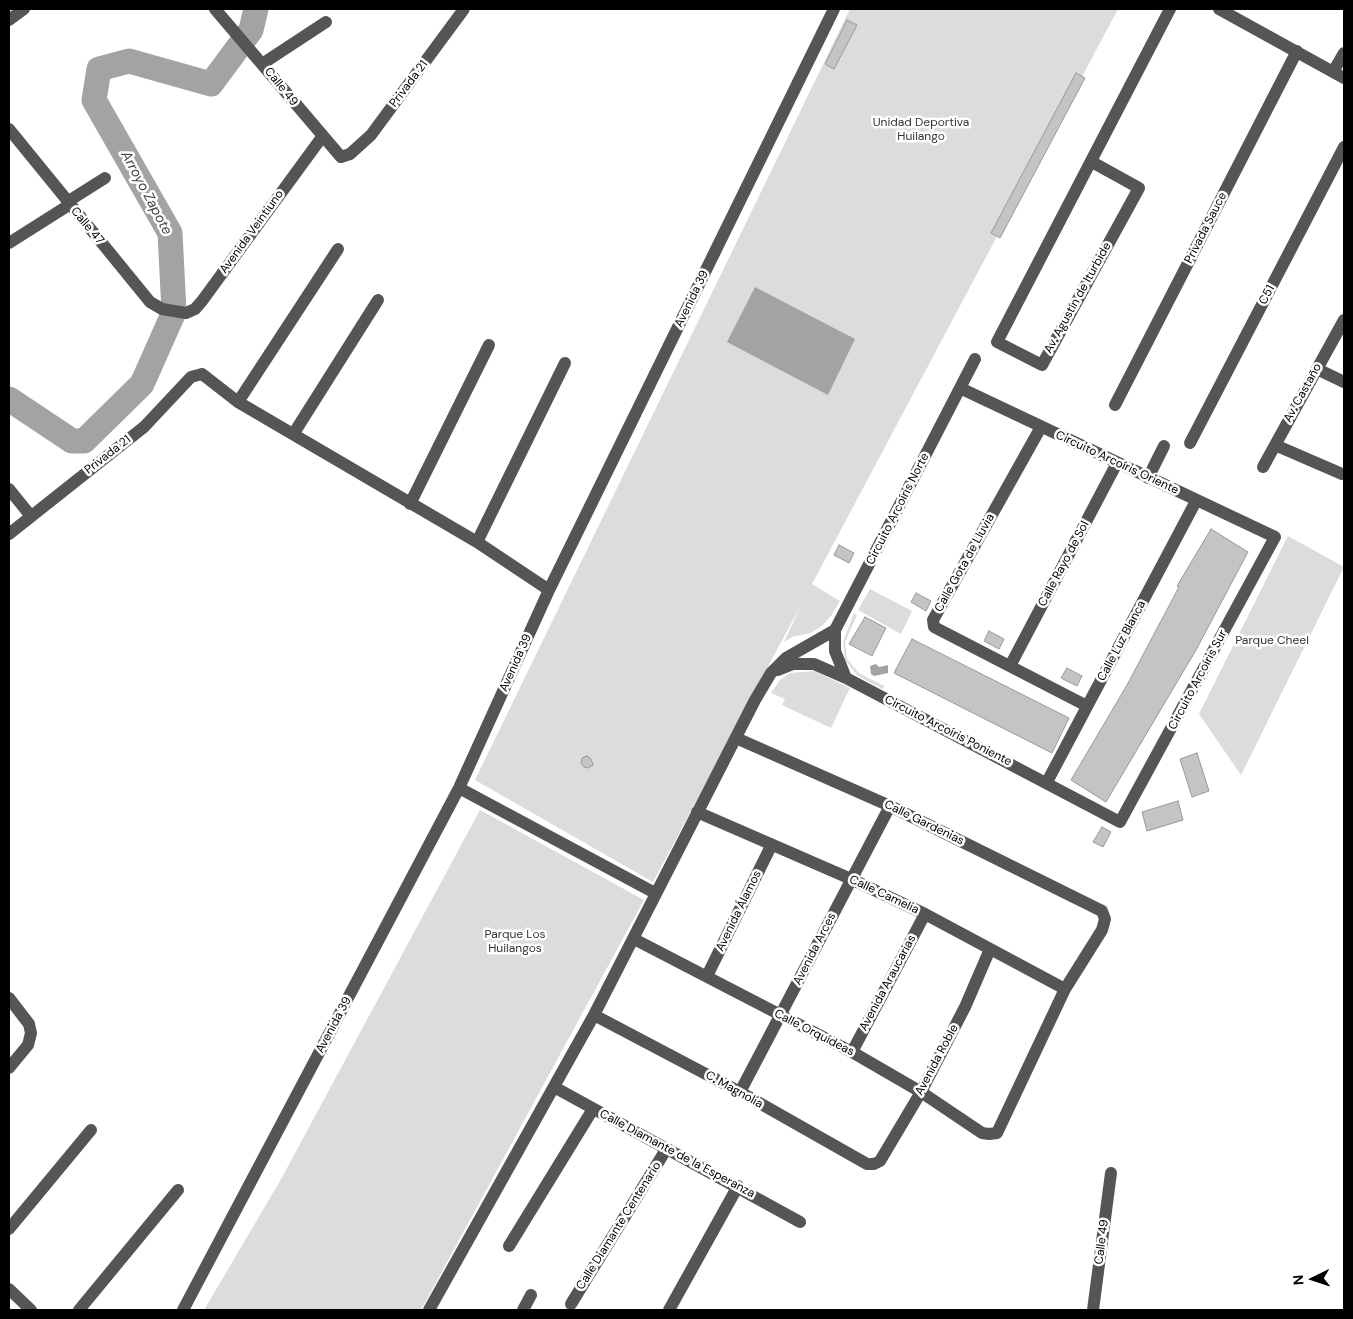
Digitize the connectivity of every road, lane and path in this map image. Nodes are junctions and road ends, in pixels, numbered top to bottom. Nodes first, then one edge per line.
1 (24, 9) edge
2 (215, 9) edge
3 (464, 9) edge
4 (834, 9) edge
5 (1170, 9) edge
6 (1225, 10) edge
7 (9, 20) edge
8 (326, 22) dead end
9 (1297, 51) junction
10 (1344, 53) edge
11 (262, 64) junction
12 (1339, 75) edge
13 (9, 129) edge
14 (322, 137) junction
15 (1344, 147) edge
16 (350, 154) joint
17 (1092, 162) junction
18 (105, 178) dead end
19 (68, 204) junction
20 (9, 243) edge
21 (338, 249) dead end
22 (378, 300) dead end
23 (174, 312) joint
24 (1344, 320) edge
25 (488, 345) dead end
26 (975, 358) dead end
27 (565, 363) dead end
28 (1317, 369) junction
29 (1344, 382) edge
30 (960, 388) junction
31 (238, 402) junction
32 (1115, 405) dead end
33 (1041, 426) junction
34 (294, 434) junction
35 (1190, 443) dead end
36 (1275, 445) junction
37 (1164, 446) dead end
38 (1117, 463) junction
39 (1263, 467) dead end
40 (1342, 474) dead end
41 (1148, 478) junction
42 (9, 489) edge
43 (1196, 500) junction
44 (410, 504) junction
45 (30, 515) junction
46 (9, 534) edge
47 (1275, 537) joint
48 (477, 542) junction
49 (549, 590) junction
50 (836, 630) junction
51 (1010, 666) junction
52 (771, 673) junction
53 (846, 678) junction
54 (1088, 706) junction
55 (736, 738) junction
56 (1046, 782) junction
57 (459, 788) junction
58 (890, 806) junction
59 (697, 812) junction
60 (1120, 822) joint
61 (771, 846) junction
62 (851, 879) junction
63 (655, 893) junction
64 (925, 914) junction
65 (634, 939) junction
66 (990, 949) junction
67 (707, 976) junction
68 (1065, 989) junction
69 (9, 998) edge
70 (594, 1015) junction
71 (781, 1016) junction
72 (852, 1052) junction
73 (9, 1068) edge
74 (554, 1087) junction
75 (740, 1092) junction
76 (921, 1092) junction
77 (592, 1109) junction
78 (91, 1130) dead end
79 (667, 1148) junction
80 (874, 1164) joint
81 (1111, 1173) dead end
82 (738, 1186) junction
83 (178, 1190) dead end
84 (800, 1222) dead end
85 (9, 1229) edge
86 (509, 1246) dead end
87 (9, 1289) edge
88 (531, 1295) dead end
89 (571, 1304) dead end
90 (31, 1310) edge
91 (79, 1310) edge
92 (183, 1310) edge
93 (429, 1310) edge
94 (523, 1310) edge
95 (669, 1310) edge
96 (1093, 1310) edge

1 - 7 street
2 - 11 street, Calle 49
3 - 16 street, Privada 21
4 - 49 street, Avenida 39
5 - 17 street, Av. Agustín de Iturbide
6 - 9 street
8 - 11 street
9 - 12 street
9 - 32 street, Privada Sauce
10 - 12 street
11 - 14 street, Calle 49
13 - 19 street, Calle 47
14 - 16 street, Calle 49
14 - 23 street, Avenida Veintiuno
15 - 35 street, C51
17 - 17 street, Av. Agustín de Iturbide
18 - 19 street
19 - 20 street
19 - 23 street, Calle 47
21 - 31 street
22 - 34 street
24 - 28 street, Av. Castaño
25 - 44 street
26 - 30 street, Circuito Arcoíris Norte
27 - 48 street
28 - 29 street
28 - 36 street, Av. Castaño
30 - 33 street, Circuito Arcoíris Oriente
30 - 50 street, Circuito Arcoíris Norte
31 - 34 street
31 - 45 street, Privada 21
33 - 38 street, Circuito Arcoíris Oriente
33 - 51 street, Calle Gota de Lluvia
34 - 44 street
36 - 39 street, Av. Castaño
36 - 40 street
37 - 41 street
38 - 41 street, Circuito Arcoíris Oriente
38 - 51 street, Calle Rayo de Sol
41 - 43 street, Circuito Arcoíris Oriente
42 - 45 street
43 - 47 street, Circuito Arcoíris Oriente
43 - 54 street, Calle Luz Blanca
44 - 48 street
45 - 46 street, Privada 21
47 - 60 street, Circuito Arcoíris Sur
48 - 49 street
49 - 57 street, Avenida 39
50 - 52 street
50 - 53 street, Circuito Arcoíris Norte
51 - 54 street, Calle Gota de Lluvia
52 - 53 street, Circuito Arcoíris Poniente
52 - 55 street
53 - 56 street, Circuito Arcoíris Poniente
54 - 56 street, Calle Luz Blanca
55 - 58 street, Calle Gardenias
55 - 59 street
56 - 60 street, Circuito Arcoíris Poniente
57 - 63 street
57 - 92 street, Avenida 39
58 - 62 street, Avenida Arces
58 - 68 street, Calle Gardenias
59 - 61 street, Calle Camelia
59 - 63 street
61 - 62 street, Calle Camelia
61 - 67 street, Avenida Álamos
62 - 64 street, Calle Camelia
62 - 71 street, Avenida Arces
63 - 65 street
64 - 66 street, Calle Camelia
64 - 72 street, Avenida Araucarias
65 - 67 street, Calle Orquídeas
65 - 70 street
66 - 68 street, Calle Camelia
66 - 76 street, Avenida Roble
67 - 71 street, Calle Orquídeas
68 - 76 street, Calle Orquídeas
69 - 73 street
70 - 74 street
70 - 75 street, C. Magnolia
71 - 72 street, Calle Orquídeas
71 - 75 street, Avenida Arces
72 - 76 street, Calle Orquídeas
74 - 77 street, Calle Diamante de la Esperanza
74 - 93 street
75 - 80 street, C. Magnolia
76 - 80 street, Avenida Roble
77 - 79 street, Calle Diamante de la Esperanza
77 - 86 street
78 - 85 street
79 - 82 street, Calle Diamante de la Esperanza
79 - 89 street, Calle Diamante Centenario
81 - 96 street, Calle 49
82 - 84 street, Calle Diamante de la Esperanza
82 - 95 street
83 - 91 street
87 - 90 street
88 - 94 street

